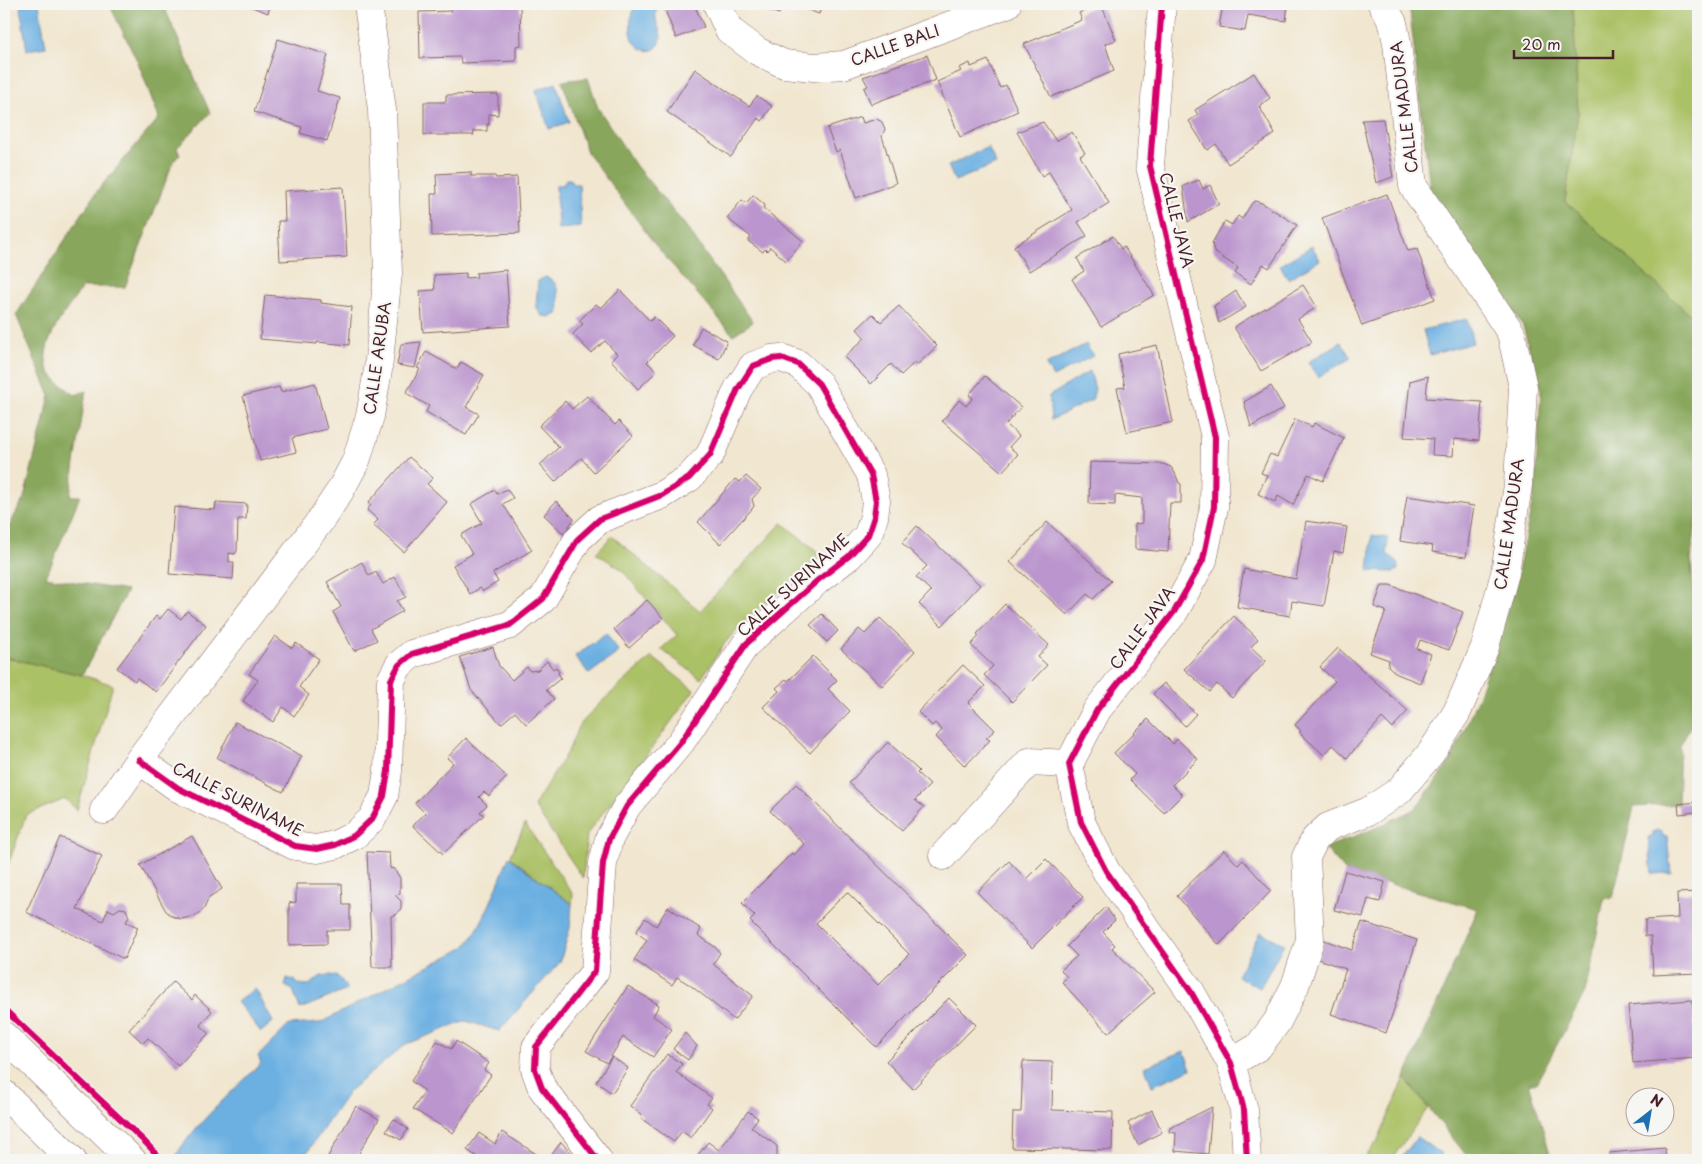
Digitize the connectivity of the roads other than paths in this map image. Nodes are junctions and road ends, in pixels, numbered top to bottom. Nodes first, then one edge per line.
1 (368, 4) edge
2 (717, 4) edge
3 (1007, 4) edge
4 (1162, 4) edge
5 (1382, 4) edge
6 (139, 760) junction
7 (1068, 764) junction
8 (104, 810) dead end
9 (943, 856) dead end
10 (4, 1036) edge
11 (1231, 1063) junction
12 (4, 1094) edge
13 (72, 1160) edge
14 (132, 1160) edge
15 (598, 1160) edge
16 (1248, 1160) edge

1 - 6 street, CALLE ARUBA
2 - 3 street, CALLE BALI
4 - 7 street, CALLE JAVA
5 - 11 street, CALLE MADURA
6 - 8 street, CALLE ARUBA
6 - 15 street, CALLE SURINAME
7 - 9 street
7 - 11 street
10 - 14 street
11 - 16 street
12 - 13 street

